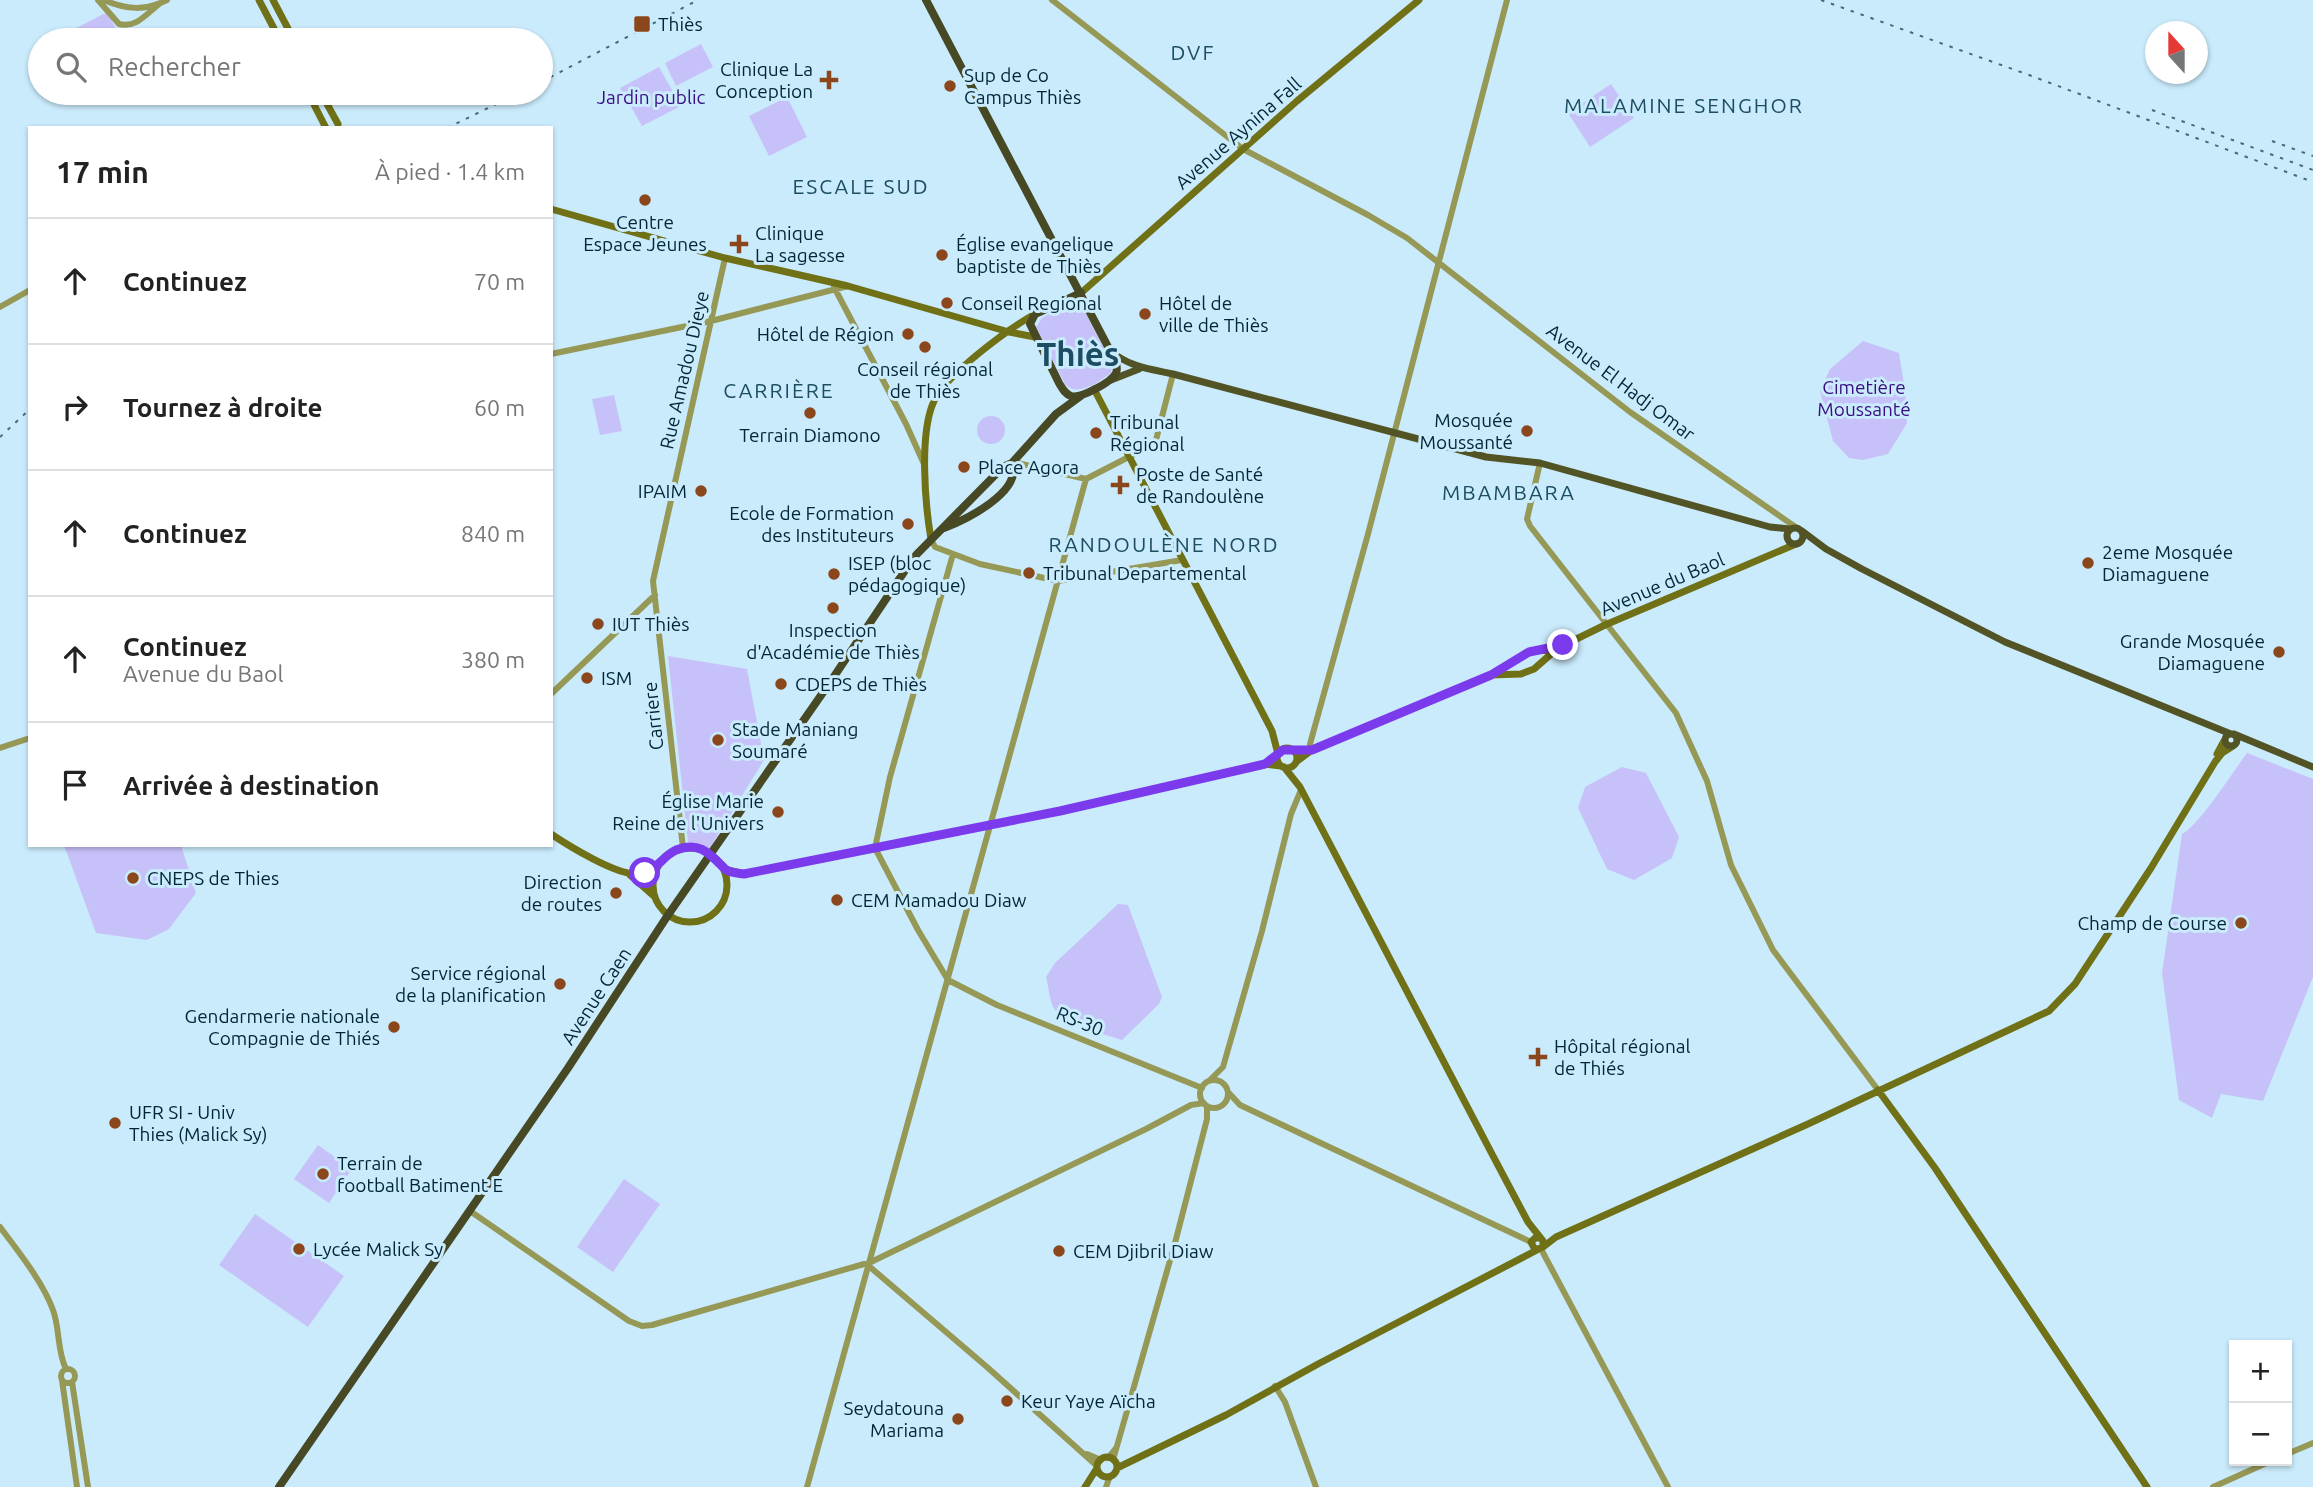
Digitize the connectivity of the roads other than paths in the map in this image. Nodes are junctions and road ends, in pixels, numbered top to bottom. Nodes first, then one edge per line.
1 (98, 0) edge
2 (104, 0) edge
3 (167, 0) edge
4 (259, 0) edge
5 (273, 0) edge
6 (926, 0) edge
7 (1052, 0) edge
8 (1419, 0) edge
9 (1507, 0) edge
10 (159, 4) junction
11 (134, 10) junction
12 (117, 22) junction
13 (274, 28) edge
14 (288, 28) edge
15 (314, 105) edge
16 (328, 105) edge
17 (325, 126) edge
18 (340, 126) edge
19 (1242, 149) junction
20 (553, 210) edge
21 (725, 258) junction
22 (1439, 264) junction
23 (833, 286) junction
24 (28, 291) edge
25 (1081, 293) junction
26 (0, 307) edge
27 (1035, 314) junction
28 (712, 321) junction
29 (1009, 332) junction
30 (1035, 337) junction
31 (1108, 348) junction
32 (553, 354) edge
33 (1143, 368) junction
34 (1173, 374) junction
35 (1107, 382) junction
36 (1059, 383) junction
37 (1094, 388) junction
38 (1082, 395) junction
39 (1056, 414) junction
40 (1394, 433) junction
41 (1130, 457) junction
42 (1013, 462) junction
43 (1540, 463) junction
44 (925, 465) junction
45 (1086, 480) junction
46 (1770, 527) junction
47 (944, 528) junction
48 (1794, 528) junction
49 (931, 539) junction
50 (1787, 539) junction
51 (1798, 544) junction
52 (1826, 549) junction
53 (1779, 550) junction
54 (953, 554) junction
55 (1182, 561) junction
56 (653, 581) joint
57 (1058, 581) junction
58 (655, 595) junction
59 (1605, 625) junction
60 (1558, 648) junction
61 (1491, 675) junction
62 (553, 692) edge
63 (1272, 731) junction
64 (2229, 737) junction
65 (28, 739) edge
66 (2254, 744) junction
67 (2234, 745) junction
68 (0, 748) edge
69 (1290, 750) junction
70 (1310, 750) junction
71 (1278, 754) junction
72 (2215, 762) junction
73 (1295, 763) junction
74 (1265, 764) junction
75 (1282, 767) junction
76 (2313, 767) edge
77 (1301, 789) junction
78 (991, 825) junction
79 (553, 835) edge
80 (683, 848) junction
81 (875, 848) junction
82 (710, 853) junction
83 (658, 866) junction
84 (724, 869) junction
85 (628, 873) junction
86 (744, 874) junction
87 (728, 887) junction
88 (654, 897) junction
89 (668, 915) junction
90 (948, 980) junction
91 (1223, 1067) junction
92 (1210, 1080) junction
93 (1227, 1089) junction
94 (1201, 1090) junction
95 (1878, 1090) junction
96 (1205, 1104) junction
97 (1191, 1105) junction
98 (1240, 1105) junction
99 (1220, 1106) junction
100 (1207, 1119) junction
101 (470, 1211) junction
102 (0, 1227) edge
103 (1537, 1244) junction
104 (870, 1264) junction
105 (66, 1368) junction
106 (62, 1380) junction
107 (72, 1382) junction
108 (1275, 1386) junction
109 (2313, 1443) edge
110 (2292, 1452) edge
111 (2260, 1466) edge
112 (1106, 1467) junction
113 (77, 1487) edge
114 (88, 1487) edge
115 (280, 1487) edge
116 (807, 1487) edge
117 (1086, 1487) edge
118 (1106, 1487) edge
119 (1316, 1487) edge
120 (1668, 1487) edge
121 (2147, 1487) edge
122 (2213, 1487) edge

1 - 12 street
2 - 11 street
3 - 10 street
4 - 13 main road
5 - 14 main road
6 - 25 highway
7 - 19 street
8 - 19 main road, Avenue Aynina Fall
9 - 22 street
10 - 11 street
10 - 12 street
11 - 12 street
15 - 17 main road
16 - 18 main road
19 - 22 street, Avenue El Hadj Omar
19 - 25 main road, Avenue Aynina Fall
20 - 21 main road
21 - 23 main road
21 - 28 street, Rue Amadou Dieye
22 - 40 street
22 - 48 street, Avenue El Hadj Omar
23 - 28 street
23 - 29 main road
23 - 44 street
24 - 26 street
25 - 27 highway
25 - 31 highway
27 - 29 main road
27 - 30 highway
28 - 32 street
28 - 56 street, Rue Amadou Dieye
29 - 30 main road
29 - 44 main road
30 - 36 highway
31 - 33 main road
31 - 35 highway
33 - 34 main road
33 - 35 main road
34 - 40 main road
34 - 41 street
35 - 37 highway, Avenue Caen
36 - 38 highway
36 - 39 highway
37 - 38 highway, Avenue Caen
37 - 41 main road
38 - 39 highway, Avenue Caen
39 - 42 highway, Avenue Caen
40 - 43 main road
40 - 70 street
41 - 45 street
41 - 55 main road
42 - 45 street
42 - 47 highway, Avenue Caen
42 - 47 highway, Avenue Caen
43 - 46 main road
43 - 59 street
44 - 49 main road
45 - 57 street
46 - 48 main road
46 - 50 main road
47 - 49 highway, Avenue Caen
48 - 50 main road
48 - 51 main road
48 - 52 main road
49 - 54 street
49 - 82 highway, Avenue Caen
50 - 51 main road
50 - 53 main road
51 - 52 main road
51 - 53 main road, Avenue du Baol
52 - 64 main road
53 - 59 main road, Avenue du Baol
54 - 57 street
54 - 81 street
55 - 57 street
55 - 63 main road
56 - 58 street, Carriere
57 - 78 street
58 - 62 street
58 - 80 street, Carriere
59 - 60 main road, Avenue du Baol
59 - 95 street
60 - 61 main road, Avenue du Baol
60 - 61 main road, Avenue du Baol
61 - 70 main road, Avenue du Baol
63 - 69 main road
63 - 71 main road
64 - 66 main road
64 - 67 main road
64 - 72 main road
65 - 68 street
66 - 67 main road
66 - 76 main road
67 - 72 main road
69 - 70 main road
69 - 71 main road
69 - 73 main road
70 - 73 main road
71 - 74 main road
71 - 75 main road
72 - 95 main road
73 - 75 main road
73 - 77 main road
74 - 75 main road
74 - 78 main road
75 - 77 main road
77 - 91 street
77 - 103 main road
78 - 81 main road
78 - 90 street
79 - 85 main road
80 - 82 main road
80 - 83 main road
81 - 86 main road
81 - 90 street
82 - 84 main road
82 - 89 highway, Avenue Caen
83 - 85 main road
83 - 88 main road
84 - 86 main road
84 - 87 main road
85 - 88 main road
86 - 87 main road
87 - 89 main road
88 - 89 main road
89 - 101 highway, Avenue Caen
90 - 94 street, RS-30
90 - 104 street
91 - 92 street
91 - 93 street
92 - 93 street
92 - 94 street
93 - 98 street
93 - 99 street
94 - 96 street
94 - 97 street
95 - 103 main road
95 - 121 main road
96 - 97 street
96 - 99 street
96 - 100 street
97 - 104 street
98 - 99 street
98 - 103 street
99 - 100 street
100 - 112 street
101 - 104 street
101 - 115 highway, Avenue Caen
102 - 105 street
103 - 108 main road
103 - 120 street
104 - 112 street
104 - 116 street
105 - 106 street
105 - 107 street
106 - 107 street
106 - 113 street
107 - 114 street
108 - 112 main road
108 - 119 street
109 - 110 street
111 - 122 street
112 - 117 main road
112 - 118 street

